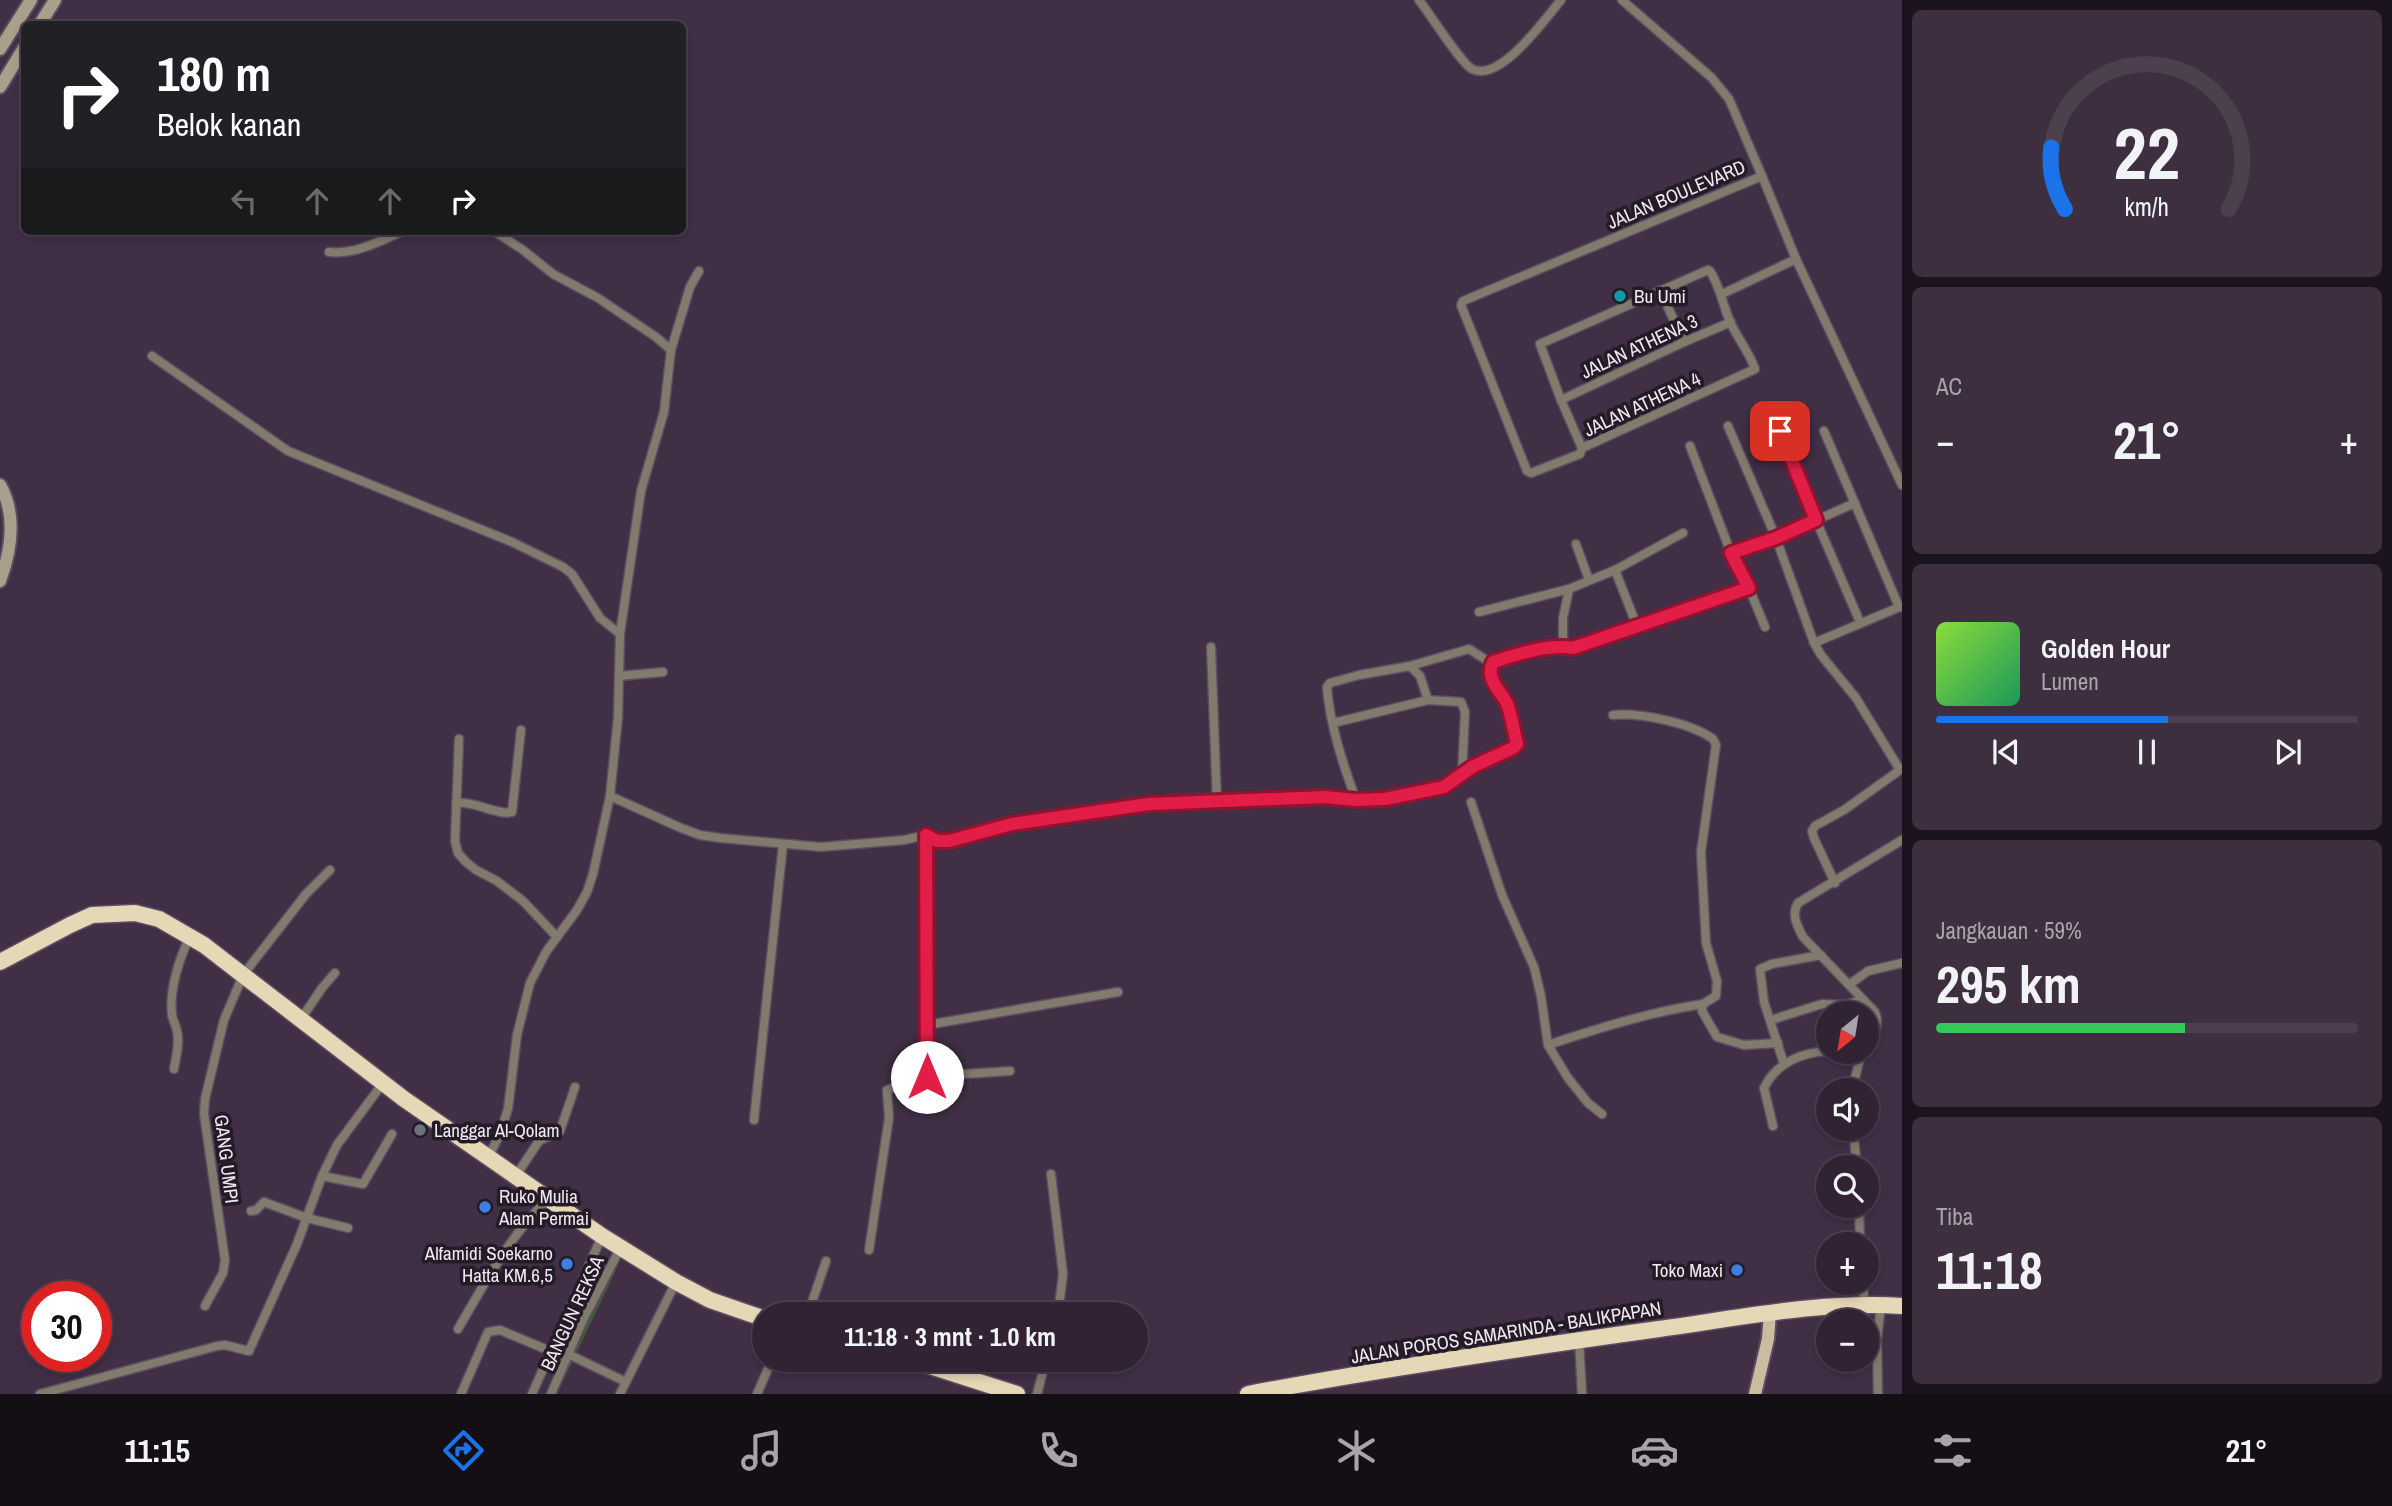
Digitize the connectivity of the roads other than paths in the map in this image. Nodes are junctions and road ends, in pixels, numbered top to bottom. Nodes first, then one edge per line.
1 (31, 0) edge
2 (55, 0) edge
3 (1419, 0) edge
4 (1561, 0) edge
5 (1622, 0) edge
6 (42, 21) edge
7 (0, 49) edge
8 (21, 53) edge
9 (0, 87) edge
10 (1762, 176) junction
11 (392, 235) edge
12 (500, 235) edge
13 (329, 252) dead end
14 (1796, 259) junction
15 (699, 271) dead end
16 (1660, 290) junction
17 (1722, 294) junction
18 (1731, 322) junction
19 (1684, 342) junction
20 (671, 350) junction
21 (152, 356) dead end
22 (1561, 400) junction
23 (1772, 408) dead end
24 (1728, 426) dead end
25 (1824, 431) dead end
26 (1690, 446) dead end
27 (1583, 448) junction
28 (1531, 473) joint
29 (0, 485) edge
30 (1902, 485) edge
31 (1855, 503) junction
32 (1816, 520) junction
33 (1683, 533) dead end
34 (1776, 538) junction
35 (1576, 544) dead end
36 (1731, 553) junction
37 (1615, 569) junction
38 (1589, 580) junction
39 (0, 581) edge
40 (1749, 588) junction
41 (1569, 589) junction
42 (1900, 607) edge
43 (1479, 612) dead end
44 (1860, 622) junction
45 (1637, 626) junction
46 (1765, 627) dead end
47 (620, 634) junction
48 (1814, 643) junction
49 (1563, 646) junction
50 (1211, 647) dead end
51 (1491, 663) junction
52 (1409, 666) junction
53 (663, 672) dead end
54 (619, 676) junction
55 (1428, 700) junction
56 (1613, 715) dead end
57 (1333, 723) junction
58 (522, 730) dead end
59 (459, 739) dead end
60 (1901, 771) edge
61 (1462, 775) junction
62 (610, 796) junction
63 (1356, 800) junction
64 (1217, 802) junction
65 (1471, 802) dead end
66 (456, 803) junction
67 (926, 835) junction
68 (1902, 840) edge
69 (783, 844) junction
70 (330, 870) dead end
71 (1835, 883) junction
72 (190, 937) junction
73 (556, 937) junction
74 (1821, 955) junction
75 (3, 958) edge
76 (1902, 963) edge
77 (335, 973) dead end
78 (243, 975) junction
79 (1854, 987) junction
80 (1118, 992) dead end
81 (1863, 1000) joint
82 (1703, 1004) junction
83 (301, 1019) junction
84 (1771, 1020) junction
85 (927, 1025) junction
86 (1778, 1044) junction
87 (1548, 1045) junction
88 (1816, 1052) edge
89 (1784, 1065) junction
90 (174, 1069) dead end
91 (1010, 1071) dead end
92 (927, 1077) junction
93 (383, 1083) junction
94 (575, 1087) dead end
95 (1602, 1114) dead end
96 (754, 1121) dead end
97 (1773, 1126) dead end
98 (392, 1134) dead end
99 (489, 1156) junction
100 (1051, 1174) dead end
101 (322, 1176) junction
102 (516, 1177) junction
103 (548, 1199) junction
104 (251, 1211) dead end
105 (307, 1218) junction
106 (348, 1228) dead end
107 (603, 1236) junction
108 (621, 1247) junction
109 (869, 1250) dead end
110 (826, 1261) dead end
111 (676, 1282) junction
112 (1864, 1295) edge
113 (812, 1302) edge
114 (1060, 1302) edge
115 (1864, 1304) junction
116 (1881, 1305) junction
117 (205, 1306) dead end
118 (1902, 1306) edge
119 (1770, 1312) junction
120 (752, 1315) edge
121 (458, 1329) dead end
122 (1579, 1340) junction
123 (550, 1351) junction
124 (568, 1354) junction
125 (767, 1372) edge
126 (948, 1372) edge
127 (1043, 1372) edge
128 (626, 1382) junction
129 (40, 1394) edge
130 (461, 1394) edge
131 (532, 1394) edge
132 (551, 1394) edge
133 (620, 1394) edge
134 (757, 1394) edge
135 (1017, 1394) edge
136 (1037, 1394) edge
137 (1249, 1394) edge
138 (1582, 1394) edge
139 (1755, 1394) edge
140 (1878, 1394) edge

1 - 7 street
2 - 6 street
3 - 4 street
5 - 10 street
8 - 9 street
10 - 14 street, JALAN BOULEVARD
10 - 28 street, JALAN BOULEVARD
11 - 13 street
12 - 20 street
14 - 17 street
14 - 30 street, JALAN BOULEVARD
15 - 20 street
16 - 17 street
16 - 19 street
16 - 22 street
17 - 18 street
18 - 19 street, JALAN ATHENA 3
18 - 27 street, JALAN ATHENA 4
19 - 22 street, JALAN ATHENA 3
20 - 47 street
21 - 47 street
22 - 27 street
23 - 32 street
24 - 34 street
25 - 31 street
26 - 36 street
27 - 28 street, JALAN ATHENA 4
29 - 39 street
31 - 32 street
31 - 42 street
32 - 34 street
32 - 44 street
33 - 37 street
34 - 36 street
34 - 48 street
35 - 38 street
36 - 40 street
37 - 38 street
37 - 45 street
38 - 41 street
40 - 45 street
40 - 46 street
41 - 43 street
41 - 49 street
42 - 44 street
44 - 48 street
45 - 49 street
47 - 54 street
48 - 60 street
49 - 51 street
50 - 64 street
51 - 52 street
51 - 61 street
52 - 55 street
52 - 57 street
53 - 54 street
54 - 62 street
55 - 57 street
55 - 61 street
56 - 82 street
57 - 63 street
58 - 66 street
59 - 66 street
60 - 71 street
61 - 63 street
62 - 69 street
62 - 73 street
63 - 64 street
64 - 67 street
65 - 87 street
66 - 73 street
67 - 69 street
67 - 85 street
68 - 71 street
69 - 96 street
70 - 78 street, GANG UMPI
71 - 74 street
72 - 75 highway
72 - 78 highway
72 - 90 street
73 - 99 street
74 - 79 street
74 - 84 street
76 - 79 street
77 - 83 street
78 - 83 highway
78 - 117 street, GANG UMPI
79 - 81 street
80 - 85 street
81 - 84 street
82 - 86 street
82 - 87 street
83 - 93 highway
84 - 86 street
85 - 92 street
86 - 89 street
87 - 95 street
88 - 89 street
89 - 97 street
91 - 92 street
92 - 109 street
93 - 99 highway
93 - 101 street
94 - 102 street
98 - 101 street
99 - 102 highway
100 - 114 street
101 - 105 street
102 - 103 highway
103 - 107 highway
103 - 121 street
104 - 105 street
105 - 106 street
105 - 129 street
107 - 108 highway
107 - 123 street
108 - 111 highway
108 - 124 street, BANGUN REKSA
110 - 113 street
111 - 120 highway
111 - 128 street
112 - 115 street
115 - 116 highway, JALAN POROS SAMARINDA - BALIKPAPAN
115 - 119 highway, JALAN POROS SAMARINDA - BALIKPAPAN
116 - 118 highway, JALAN POROS SAMARINDA - BALIKPAPAN
116 - 140 street
119 - 122 highway, JALAN POROS SAMARINDA - BALIKPAPAN
119 - 139 main road
122 - 137 highway, JALAN POROS SAMARINDA - BALIKPAPAN
122 - 138 street
123 - 130 street
123 - 131 street
124 - 128 street
124 - 132 street, BANGUN REKSA
125 - 134 street
126 - 135 highway
127 - 136 street
128 - 133 street

